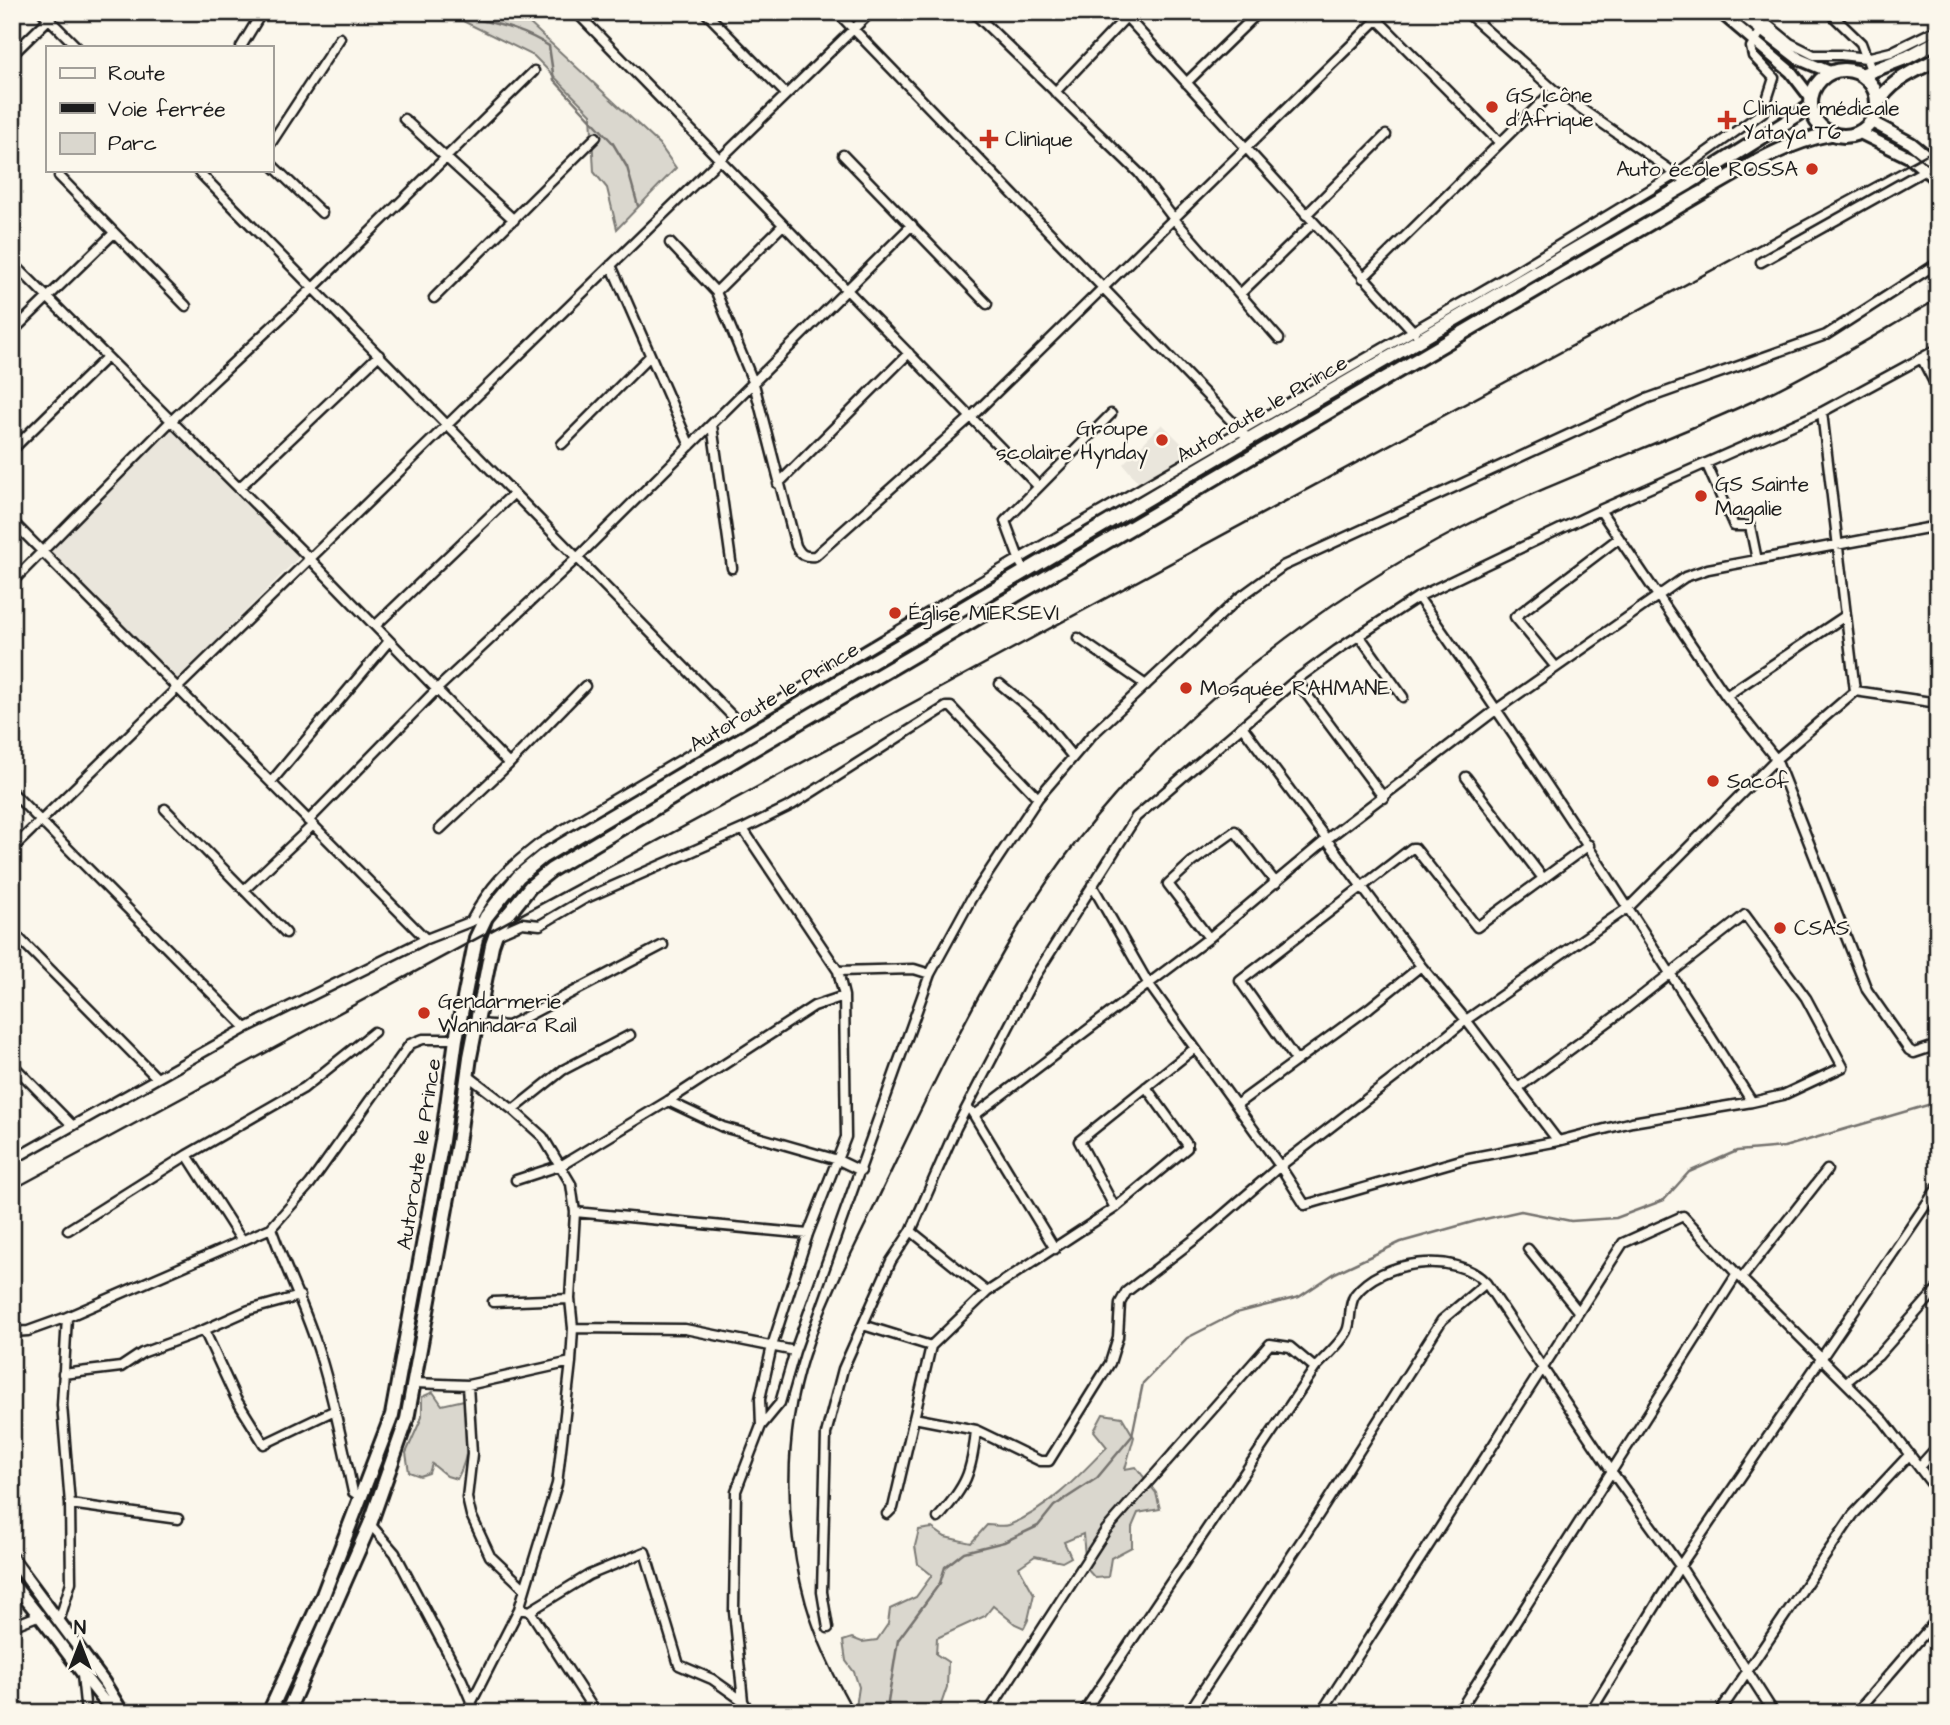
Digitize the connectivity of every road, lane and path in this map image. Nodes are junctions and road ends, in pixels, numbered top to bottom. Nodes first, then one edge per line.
1 (57, 12) edge
2 (705, 12) edge
3 (837, 12) edge
4 (871, 12) edge
5 (973, 12) edge
6 (1259, 12) edge
7 (1370, 12) edge
8 (1385, 12) edge
9 (1466, 12) edge
10 (1720, 12) edge
11 (1738, 12) edge
12 (1752, 12) edge
13 (1829, 12) edge
14 (579, 14) edge
15 (1126, 14) edge
16 (46, 16) edge
17 (259, 17) dead end
18 (1377, 20) junction
19 (853, 29) junction
20 (1938, 29) edge
21 (1757, 36) junction
22 (340, 38) dead end
23 (1938, 41) edge
24 (76, 46) edge
25 (242, 46) edge
26 (12, 55) edge
27 (1938, 59) edge
28 (1811, 60) junction
29 (1866, 68) junction
30 (534, 71) dead end
31 (1830, 72) junction
32 (1186, 83) junction
33 (1553, 90) junction
34 (1055, 92) junction
35 (786, 94) junction
36 (1811, 103) junction
37 (1877, 106) junction
38 (404, 119) dead end
39 (1872, 122) junction
40 (1860, 133) junction
41 (1830, 134) junction
42 (1386, 135) dead end
43 (596, 137) dead end
44 (273, 140) edge
45 (1499, 142) junction
46 (1246, 149) junction
47 (843, 155) dead end
48 (446, 158) junction
49 (720, 159) junction
50 (273, 166) edge
51 (1933, 166) edge
52 (199, 172) edge
53 (1676, 174) junction
54 (59, 176) dead end
55 (1938, 181) edge
56 (1689, 183) junction
57 (322, 213) dead end
58 (1306, 215) junction
59 (1174, 219) junction
60 (514, 220) junction
61 (1313, 223) junction
62 (783, 225) junction
63 (912, 225) junction
64 (114, 233) junction
65 (670, 243) dead end
66 (12, 262) edge
67 (1761, 262) dead end
68 (1938, 263) edge
69 (611, 265) junction
70 (1363, 278) junction
71 (313, 288) junction
72 (1103, 288) junction
73 (847, 291) junction
74 (716, 292) junction
75 (1240, 294) junction
76 (47, 297) junction
77 (434, 298) dead end
78 (987, 304) dead end
79 (186, 306) dead end
80 (12, 332) edge
81 (1416, 335) junction
82 (1279, 339) dead end
83 (1938, 349) edge
84 (909, 353) junction
85 (379, 355) junction
86 (650, 356) junction
87 (107, 357) junction
88 (1922, 359) junction
89 (754, 384) junction
90 (1938, 390) edge
91 (1822, 412) junction
92 (1111, 414) dead end
93 (971, 416) junction
94 (173, 420) junction
95 (448, 424) junction
96 (712, 425) junction
97 (1245, 435) junction
98 (562, 444) dead end
99 (690, 446) junction
100 (12, 450) edge
101 (1706, 463) junction
102 (778, 484) junction
103 (1038, 486) junction
104 (240, 488) junction
105 (514, 493) junction
106 (1600, 510) junction
107 (12, 521) edge
108 (1938, 526) edge
109 (1619, 538) junction
110 (1839, 547) junction
111 (43, 552) junction
112 (576, 558) junction
113 (310, 559) junction
114 (1757, 560) junction
115 (1022, 565) junction
116 (732, 569) dead end
117 (12, 582) edge
118 (1658, 595) junction
119 (1418, 597) junction
120 (1845, 616) junction
121 (375, 626) junction
122 (1359, 635) junction
123 (1078, 638) dead end
124 (389, 641) junction
125 (1555, 666) junction
126 (1296, 680) junction
127 (1000, 684) dead end
128 (1146, 685) junction
129 (585, 686) dead end
130 (178, 687) junction
131 (437, 689) junction
132 (1855, 691) junction
133 (1726, 696) junction
134 (1403, 698) dead end
135 (1938, 704) edge
136 (1497, 709) junction
137 (741, 725) junction
138 (1242, 726) junction
139 (1073, 757) junction
140 (1776, 759) junction
141 (509, 764) junction
142 (1466, 777) dead end
143 (271, 782) junction
144 (12, 792) edge
145 (1038, 798) junction
146 (1384, 798) junction
147 (165, 809) dead end
148 (40, 822) junction
149 (311, 823) junction
150 (440, 829) dead end
151 (743, 829) junction
152 (1327, 839) junction
153 (1588, 845) junction
154 (12, 849) edge
155 (1542, 877) junction
156 (1276, 883) junction
157 (1092, 885) junction
158 (1363, 886) junction
159 (244, 890) junction
160 (1629, 907) junction
161 (486, 917) junction
162 (471, 921) junction
163 (12, 931) edge
164 (286, 933) dead end
165 (497, 934) junction
166 (1209, 938) junction
167 (426, 939) junction
168 (663, 945) dead end
169 (1421, 967) junction
170 (838, 971) junction
171 (1670, 973) junction
172 (930, 974) junction
173 (1148, 983) junction
174 (844, 996) junction
175 (1466, 1020) junction
176 (477, 1024) junction
177 (246, 1028) junction
178 (373, 1032) dead end
179 (630, 1035) dead end
180 (456, 1039) junction
181 (1938, 1045) edge
182 (1195, 1048) junction
183 (1296, 1060) junction
184 (12, 1065) edge
185 (467, 1075) junction
186 (157, 1078) junction
187 (1146, 1087) junction
188 (1518, 1088) junction
189 (668, 1101) junction
190 (1752, 1102) junction
191 (1236, 1105) junction
192 (966, 1108) junction
193 (513, 1110) junction
194 (975, 1115) junction
195 (72, 1125) junction
196 (1559, 1141) junction
197 (187, 1155) junction
198 (12, 1160) edge
199 (838, 1160) junction
200 (562, 1165) junction
201 (1280, 1166) junction
202 (1826, 1170) dead end
203 (861, 1171) junction
204 (516, 1180) dead end
205 (1938, 1187) edge
206 (1115, 1208) junction
207 (575, 1212) junction
208 (271, 1228) junction
209 (68, 1230) dead end
210 (911, 1231) junction
211 (808, 1234) junction
212 (242, 1241) junction
213 (1055, 1249) junction
214 (1528, 1249) dead end
215 (1739, 1276) junction
216 (1486, 1283) junction
217 (1938, 1287) edge
218 (987, 1292) junction
219 (300, 1296) junction
220 (570, 1299) junction
221 (493, 1302) dead end
222 (1578, 1311) junction
223 (67, 1317) junction
224 (863, 1325) junction
225 (573, 1328) junction
226 (204, 1330) junction
227 (12, 1332) edge
228 (772, 1346) junction
229 (931, 1346) junction
230 (795, 1351) junction
231 (1822, 1358) junction
232 (571, 1362) junction
233 (1543, 1365) junction
234 (1315, 1368) junction
235 (63, 1374) junction
236 (1846, 1382) junction
237 (414, 1383) junction
238 (468, 1385) junction
239 (335, 1410) junction
240 (914, 1418) junction
241 (761, 1426) junction
242 (976, 1430) junction
243 (1938, 1446) edge
244 (1910, 1454) junction
245 (1919, 1467) junction
246 (1612, 1472) junction
247 (1938, 1492) edge
248 (359, 1496) junction
249 (70, 1504) junction
250 (887, 1514) dead end
251 (938, 1518) dead end
252 (178, 1519) dead end
253 (370, 1524) junction
254 (12, 1558) edge
255 (1680, 1566) junction
256 (12, 1583) edge
257 (525, 1589) junction
258 (519, 1609) junction
259 (530, 1611) junction
260 (40, 1615) junction
261 (1938, 1618) edge
262 (58, 1622) junction
263 (12, 1626) edge
264 (828, 1628) dead end
265 (1746, 1670) junction
266 (82, 1675) junction
267 (743, 1701) junction
268 (471, 1703) junction
269 (86, 1713) edge
270 (114, 1713) edge
271 (123, 1713) edge
272 (269, 1713) edge
273 (287, 1713) edge
274 (467, 1713) edge
275 (476, 1713) edge
276 (596, 1713) edge
277 (750, 1713) edge
278 (988, 1713) edge
279 (1083, 1713) edge
280 (1188, 1713) edge
281 (1321, 1713) edge
282 (1458, 1713) edge
283 (1590, 1713) edge
284 (1719, 1713) edge
285 (1774, 1713) edge
286 (1856, 1713) edge

1 - 16 street
2 - 35 street
3 - 19 street
4 - 19 street
5 - 34 street
6 - 32 street
7 - 18 street
8 - 18 street
9 - 33 street
10 - 21 main road
11 - 21 main road
12 - 28 street
13 - 29 street
14 - 49 street
15 - 32 street
15 - 34 street
16 - 24 street
16 - 26 street
17 - 25 street
18 - 45 street
18 - 46 street
19 - 35 street
19 - 72 street
20 - 29 street
21 - 28 main road
21 - 36 main road
21 - 53 street
22 - 44 street
23 - 29 main road
27 - 37 main road
28 - 29 street
28 - 31 main road
29 - 31 main road
29 - 37 main road
30 - 48 street
31 - 36 main road
32 - 46 street
33 - 45 street
33 - 53 street
34 - 59 street
35 - 49 street
36 - 41 main road
36 - 56 main road, Autoroute le Prince
37 - 39 main road
38 - 48 street
39 - 40 main road
39 - 51 main road
40 - 41 main road
40 - 51 main road
41 - 165 main road, Autoroute le Prince
42 - 58 street
43 - 60 street
45 - 70 street
46 - 58 street
46 - 59 street
47 - 63 street
48 - 60 street
48 - 71 street
49 - 62 street
49 - 69 street
50 - 57 street
51 - 55 main road
51 - 67 street
52 - 71 street
53 - 56 street
53 - 81 street
54 - 64 street
56 - 81 main road, Autoroute le Prince
58 - 61 street
59 - 72 street
59 - 75 street
60 - 77 street
61 - 70 street
61 - 75 street
62 - 73 street
62 - 74 street
63 - 73 street
63 - 78 street
64 - 76 street
64 - 79 street
65 - 74 street
66 - 76 street
68 - 128 street
69 - 86 street
69 - 95 street
70 - 81 street
71 - 85 street
71 - 94 street
72 - 93 street
72 - 97 street
73 - 84 street
73 - 89 street
74 - 89 street
75 - 82 street
76 - 80 street
76 - 87 street
81 - 97 main road, Autoroute le Prince
83 - 88 street
84 - 93 street
84 - 102 street
85 - 95 street
85 - 104 street
86 - 98 street
86 - 99 street
87 - 94 street
87 - 100 street
88 - 90 street
88 - 91 street
89 - 96 street
89 - 102 street
91 - 101 street
91 - 110 street
92 - 103 street
93 - 102 street
93 - 103 street
94 - 104 street
94 - 111 street
95 - 105 street
95 - 113 street
96 - 99 street
96 - 116 street
97 - 115 main road, Autoroute le Prince
99 - 112 street
101 - 106 street
101 - 114 street
103 - 115 street
104 - 113 street
105 - 112 street
105 - 121 street
106 - 109 street
106 - 119 street
107 - 111 street
108 - 110 street
109 - 118 street
109 - 125 street
110 - 114 street
110 - 120 street
111 - 117 street
111 - 130 street
112 - 131 street
112 - 137 street
113 - 121 street
113 - 130 street
114 - 118 street
115 - 137 street
115 - 161 main road, Autoroute le Prince
118 - 125 street
118 - 133 street
119 - 122 street
119 - 136 street
120 - 132 street
120 - 133 street
121 - 124 street
122 - 126 street
122 - 134 street
123 - 128 street
124 - 131 street
124 - 143 street
125 - 136 street
126 - 138 street
126 - 146 street
127 - 139 street
128 - 139 street
129 - 141 street
130 - 143 street
130 - 148 street
131 - 141 street
131 - 149 street
132 - 135 street
132 - 140 street
133 - 140 street
136 - 146 street
136 - 153 street
137 - 162 street
138 - 152 street
138 - 157 street
139 - 145 street
140 - 160 street
140 - 181 street
141 - 150 street
142 - 155 street
143 - 149 street
144 - 148 street
145 - 151 street
145 - 172 street
146 - 152 street
147 - 159 street
148 - 154 street
148 - 177 street
149 - 159 street
149 - 167 street
151 - 165 street
151 - 170 street
152 - 156 street
152 - 158 street
153 - 155 street
153 - 160 street
155 - 158 street
156 - 166 street
156 - 166 street
157 - 173 street
157 - 192 street
158 - 169 street
158 - 183 street
159 - 164 street
160 - 171 street
160 - 175 street
161 - 162 street
161 - 180 main road, Autoroute le Prince
162 - 167 street
163 - 186 street
165 - 176 main road, Autoroute le Prince
166 - 173 street
167 - 177 street
168 - 176 street
169 - 175 street
169 - 183 street
170 - 172 street
170 - 174 street
171 - 188 street
171 - 190 street
171 - 190 street
172 - 203 street
173 - 182 street
173 - 194 street
174 - 189 street
174 - 199 street
175 - 188 street
175 - 201 street
176 - 185 main road, Autoroute le Prince
177 - 186 street
178 - 197 street
179 - 193 street
180 - 208 street
180 - 248 main road, Autoroute le Prince
182 - 187 street
182 - 191 street
183 - 191 street
184 - 195 street
185 - 193 street
185 - 237 main road, Autoroute le Prince
186 - 195 street
187 - 206 street
187 - 206 street
188 - 196 street
189 - 199 street
189 - 200 street
190 - 196 street
191 - 201 street
192 - 194 street
192 - 210 street
193 - 200 street
194 - 213 street
195 - 198 street
196 - 201 street
197 - 209 street
197 - 212 street
199 - 203 street
199 - 211 street
200 - 204 street
200 - 207 street
201 - 242 street
202 - 215 street
203 - 230 street
205 - 231 street
206 - 213 street
207 - 211 street
207 - 220 street
208 - 212 street
208 - 219 street
210 - 218 street
210 - 224 street
211 - 228 street
212 - 223 street
213 - 218 street
214 - 222 street
215 - 222 street
215 - 231 street
215 - 246 street
216 - 233 street
216 - 234 street
216 - 280 street
217 - 236 street
218 - 229 street
219 - 226 street
219 - 239 street
220 - 221 street
220 - 225 street
222 - 233 street
223 - 227 street
223 - 235 street
224 - 229 street
224 - 264 street
225 - 228 street
225 - 232 street
226 - 235 street
226 - 239 street
228 - 230 street
228 - 241 street
229 - 240 street
230 - 241 street
231 - 236 street
231 - 255 street
232 - 238 street
232 - 257 street
233 - 246 street
233 - 281 street
234 - 278 street
234 - 279 street
235 - 249 street
236 - 244 street
237 - 238 street
237 - 253 main road, Autoroute le Prince
238 - 257 street
239 - 248 street
240 - 242 street
240 - 250 street
241 - 267 street
242 - 251 street
243 - 245 street
244 - 245 street
244 - 265 street
245 - 247 street
246 - 255 street
246 - 282 street
248 - 272 main road, Autoroute le Prince
249 - 252 street
249 - 262 street
253 - 268 street
253 - 273 main road, Autoroute le Prince
254 - 262 main road
255 - 265 street
255 - 283 street
256 - 260 main road
257 - 258 street
258 - 259 street
258 - 268 street
259 - 267 street
259 - 276 street
260 - 263 street
260 - 266 main road
261 - 286 street
262 - 271 main road
265 - 284 street
265 - 285 street
266 - 269 street
266 - 270 main road
267 - 277 street
268 - 274 street
268 - 275 street

